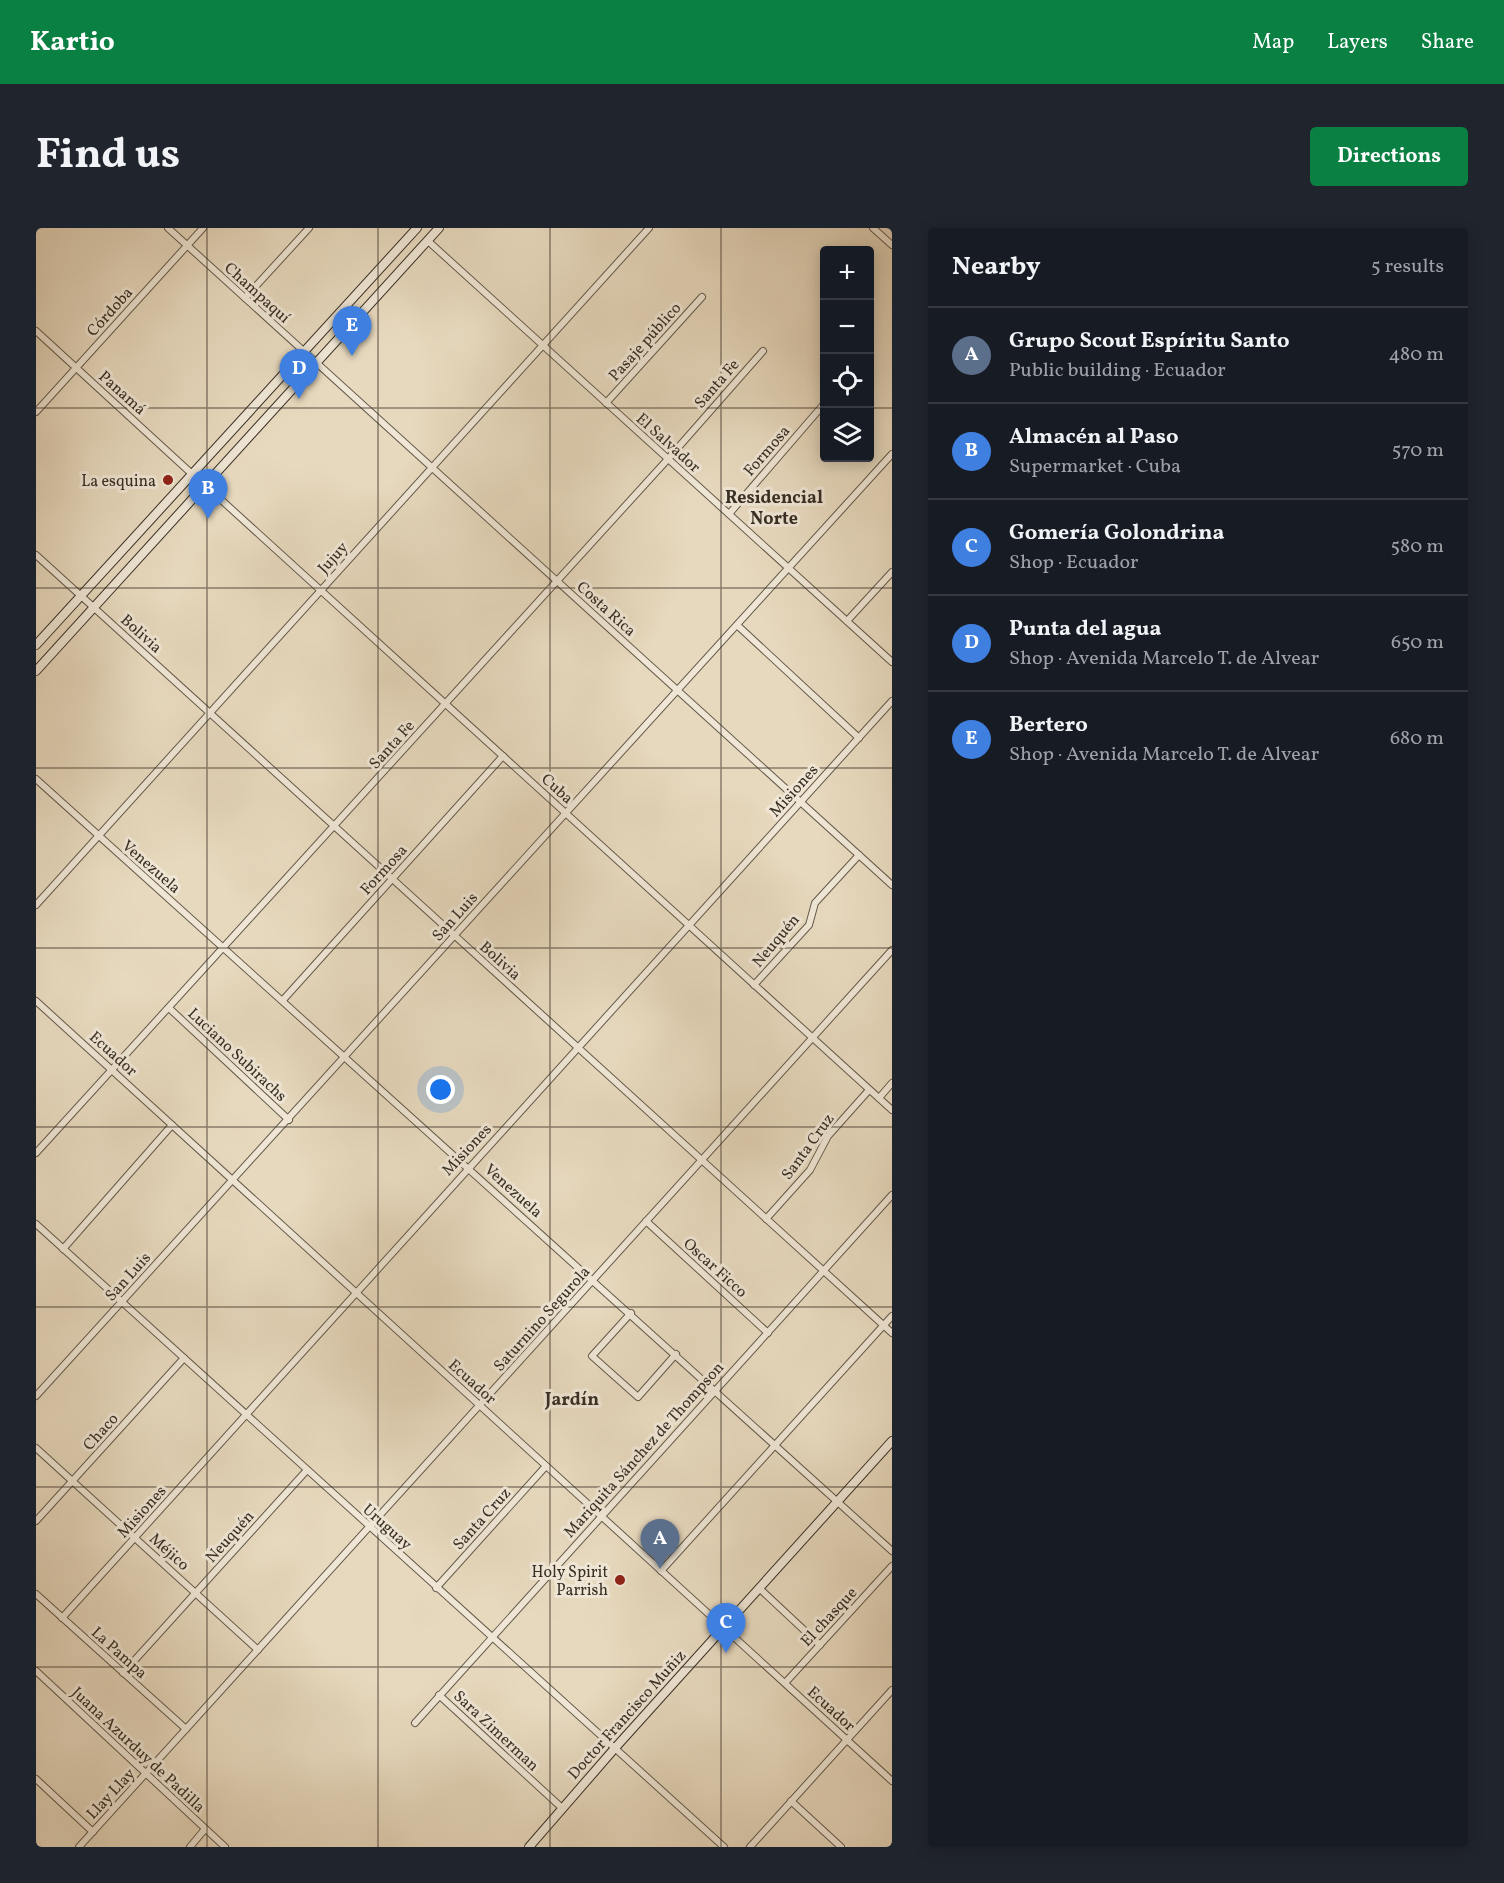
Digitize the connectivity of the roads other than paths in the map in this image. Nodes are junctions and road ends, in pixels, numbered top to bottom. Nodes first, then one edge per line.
1 (168, 228) edge
2 (203, 228) edge
3 (309, 228) edge
4 (417, 228) edge
5 (439, 228) edge
6 (649, 228) edge
7 (873, 228) edge
8 (428, 241) junction
9 (892, 245) edge
10 (187, 246) junction
11 (702, 297) dead end
12 (244, 298) junction
13 (36, 331) edge
14 (543, 345) junction
15 (763, 351) dead end
16 (304, 352) junction
17 (315, 362) junction
18 (76, 368) junction
19 (606, 403) junction
20 (822, 408) edge
21 (36, 412) edge
22 (892, 454) edge
23 (668, 459) junction
24 (432, 467) junction
25 (192, 474) junction
26 (206, 486) junction
27 (729, 514) junction
28 (36, 555) edge
29 (789, 569) junction
30 (892, 572) edge
31 (557, 581) junction
32 (321, 590) junction
33 (81, 596) junction
34 (93, 607) junction
35 (847, 621) junction
36 (738, 625) junction
37 (36, 645) edge
38 (892, 662) edge
39 (36, 671) edge
40 (678, 691) junction
41 (892, 701) edge
42 (445, 704) junction
43 (210, 713) junction
44 (859, 738) junction
45 (503, 756) junction
46 (36, 779) edge
47 (801, 802) junction
48 (566, 814) junction
49 (334, 826) junction
50 (98, 836) junction
51 (859, 855) junction
52 (392, 879) junction
53 (892, 885) edge
54 (36, 905) edge
55 (689, 926) junction
56 (455, 936) junction
57 (223, 946) junction
58 (892, 950) edge
59 (754, 985) junction
60 (283, 1000) junction
61 (36, 1001) edge
62 (169, 1008) junction
63 (812, 1038) junction
64 (578, 1048) junction
65 (345, 1056) junction
66 (111, 1069) junction
67 (892, 1083) edge
68 (870, 1090) junction
69 (879, 1098) junction
70 (892, 1110) edge
71 (289, 1120) junction
72 (172, 1125) junction
73 (36, 1153) edge
74 (702, 1160) junction
75 (468, 1167) junction
76 (232, 1179) junction
77 (892, 1195) edge
78 (766, 1219) junction
79 (646, 1221) junction
80 (36, 1224) edge
81 (63, 1249) junction
82 (823, 1271) junction
83 (594, 1280) junction
84 (356, 1292) junction
85 (122, 1302) junction
86 (631, 1313) junction
87 (892, 1317) edge
88 (884, 1326) junction
89 (768, 1333) junction
90 (892, 1333) edge
91 (675, 1354) junction
92 (184, 1358) junction
93 (716, 1389) junction
94 (36, 1396) edge
95 (480, 1405) junction
96 (246, 1415) junction
97 (892, 1442) edge
98 (776, 1444) junction
99 (36, 1448) edge
100 (546, 1466) junction
101 (307, 1470) junction
102 (73, 1481) junction
103 (838, 1501) junction
104 (601, 1516) junction
105 (36, 1521) edge
106 (369, 1527) junction
107 (135, 1538) junction
108 (892, 1551) edge
109 (892, 1566) edge
110 (661, 1570) junction
111 (436, 1588) junction
112 (759, 1588) junction
113 (195, 1593) junction
114 (36, 1594) edge
115 (62, 1618) junction
116 (723, 1628) junction
117 (491, 1638) junction
118 (820, 1645) junction
119 (258, 1650) junction
120 (36, 1671) edge
121 (123, 1673) junction
122 (785, 1683) junction
123 (892, 1690) edge
124 (439, 1695) junction
125 (415, 1723) dead end
126 (186, 1729) junction
127 (847, 1740) junction
128 (615, 1748) junction
129 (145, 1774) junction
130 (36, 1779) edge
131 (892, 1781) edge
132 (791, 1802) junction
133 (562, 1808) junction
134 (205, 1829) junction
135 (93, 1832) junction
136 (79, 1847) edge
137 (189, 1847) edge
138 (225, 1847) edge
139 (529, 1847) edge
140 (724, 1847) edge
141 (750, 1847) edge
142 (841, 1847) edge

1 - 10 street, Champaquí
2 - 10 street, Córdoba
3 - 12 street
4 - 16 main road
5 - 8 main road
6 - 14 street, Jujuy
7 - 9 street
8 - 14 street, El Salvador
8 - 17 main road
10 - 12 street, Champaquí
10 - 18 street, Córdoba
11 - 19 street, Pasaje público
12 - 16 street, Champaquí
13 - 18 street, Panamá
14 - 19 street, El Salvador
14 - 24 street, Jujuy
15 - 23 street, Santa Fe
16 - 17 street, Costa Rica
16 - 25 main road
17 - 24 street, Costa Rica
17 - 26 main road
18 - 21 street, Córdoba
18 - 25 street, Panamá
19 - 23 street, El Salvador
20 - 27 street, Formosa
22 - 29 street, San Luis
23 - 27 street, El Salvador
23 - 31 street, Santa Fe
24 - 31 street, Costa Rica
24 - 32 street, Jujuy
25 - 33 main road
26 - 32 street, Cuba
26 - 34 main road
27 - 29 street, El Salvador
28 - 33 street, Bolivia
29 - 35 street, El Salvador
29 - 36 street, San Luis
30 - 35 street
31 - 40 street, Costa Rica
31 - 42 street, Santa Fe
32 - 42 street, Cuba
32 - 43 street, Jujuy
33 - 34 street, Bolivia
33 - 37 main road
34 - 39 main road
34 - 43 street, Bolivia
35 - 38 street, El Salvador
36 - 40 street, San Luis
36 - 44 street
40 - 47 street, Costa Rica
40 - 48 street, San Luis
41 - 44 street, Misiones
42 - 45 street, Cuba
42 - 49 street, Santa Fe
43 - 49 street, Bolivia
43 - 50 street, Jujuy
44 - 47 street, Misiones
45 - 48 street, Cuba
45 - 52 street, Formosa
46 - 50 street, Venezuela
47 - 51 street, Costa Rica
47 - 55 street, Misiones
48 - 55 street, Cuba
48 - 56 street, San Luis
49 - 52 street, Bolivia
49 - 57 street, Santa Fe
50 - 54 street, Jujuy
50 - 57 street, Venezuela
51 - 53 street, Costa Rica
51 - 59 street, Neuquén
52 - 56 street, Bolivia
52 - 60 street, Formosa
55 - 59 street, Cuba
55 - 64 street, Misiones
56 - 64 street, Bolivia
56 - 65 street, San Luis
57 - 60 street, Venezuela
57 - 62 street, Santa Fe
58 - 63 street, Saturnino Segurola
59 - 63 street, Cuba
60 - 65 street, Venezuela
61 - 66 street, Ecuador
62 - 66 street, Santa Fe
62 - 71 street, Luciano Subirachs
63 - 68 street, Cuba
63 - 74 street, Saturnino Segurola
64 - 74 street, Bolivia
64 - 75 street, Misiones
65 - 71 street, San Luis
65 - 75 street, Venezuela
66 - 72 street, Ecuador
66 - 73 street, Santa Fe
67 - 69 street
68 - 69 street, Cuba
68 - 78 street, Santa Cruz
69 - 70 street, Cuba
71 - 76 street, San Luis
72 - 76 street, Ecuador
72 - 81 street
74 - 78 street, Bolivia
74 - 79 street, Saturnino Segurola
75 - 83 street, Venezuela
75 - 84 street, Misiones
76 - 84 street, Ecuador
76 - 85 street, San Luis
77 - 82 street, Mariquita Sánchez de Thompson
78 - 82 street, Bolivia
79 - 83 street, Saturnino Segurola
79 - 89 street, Oscar Ficco
80 - 81 street, Uruguay
81 - 85 street, Uruguay
82 - 88 street, Bolivia
82 - 89 street, Mariquita Sánchez de Thompson
83 - 86 street, Venezuela
83 - 95 street, Saturnino Segurola
84 - 95 street, Ecuador
84 - 96 street, Misiones
85 - 92 street, Uruguay
85 - 94 street, San Luis
86 - 91 street, Venezuela
86 - 91 street
87 - 88 street
88 - 90 street, Bolivia
88 - 98 street
89 - 93 street, Mariquita Sánchez de Thompson
91 - 93 street, Venezuela
92 - 96 street, Uruguay
92 - 102 street, Chaco
93 - 98 street, Venezuela
93 - 104 street, Mariquita Sánchez de Thompson
95 - 100 street, Ecuador
95 - 106 street, Saturnino Segurola
96 - 101 street, Uruguay
96 - 107 street, Misiones
97 - 103 main road, Doctor Francisco Muñiz
98 - 103 street, Venezuela
98 - 110 street
99 - 102 street, Méjico
100 - 104 street, Ecuador
100 - 111 street, Santa Cruz
101 - 106 street, Uruguay
101 - 113 street, Neuquén
102 - 105 street, Chaco
102 - 107 street, Méjico
103 - 108 street, Venezuela
103 - 112 main road, Doctor Francisco Muñiz
104 - 110 street, Ecuador
104 - 117 street, Mariquita Sánchez de Thompson
106 - 111 street, Uruguay
106 - 119 street, Saturnino Segurola
107 - 113 street, Méjico
107 - 115 street, Misiones
109 - 118 street, El chasque
110 - 116 street, Ecuador
111 - 117 street, Uruguay
112 - 116 main road, Doctor Francisco Muñiz
112 - 118 street
113 - 119 street, Méjico
113 - 121 street, Neuquén
114 - 115 street, La Pampa
115 - 121 street, La Pampa
116 - 122 street, Ecuador
116 - 128 main road, Doctor Francisco Muñiz
117 - 124 street, Mariquita Sánchez de Thompson
117 - 128 street, Uruguay
118 - 122 street, El chasque
119 - 126 street, Saturnino Segurola
120 - 129 street, Juana Azurduy de Padilla
121 - 126 street, La Pampa
122 - 127 street, Ecuador
123 - 127 street
124 - 125 street, Mariquita Sánchez de Thompson
124 - 133 street, Sara Zimerman
126 - 129 street, Llay Llay
127 - 131 street, Ecuador
127 - 132 street
128 - 133 main road, Doctor Francisco Muñiz
128 - 140 street, Uruguay
129 - 134 street, Juana Azurduy de Padilla
129 - 135 street, Llay Llay
130 - 135 street
132 - 141 street
132 - 142 street
133 - 139 main road, Doctor Francisco Muñiz
134 - 137 street
134 - 138 street, Juana Azurduy de Padilla
135 - 136 street, Llay Llay

